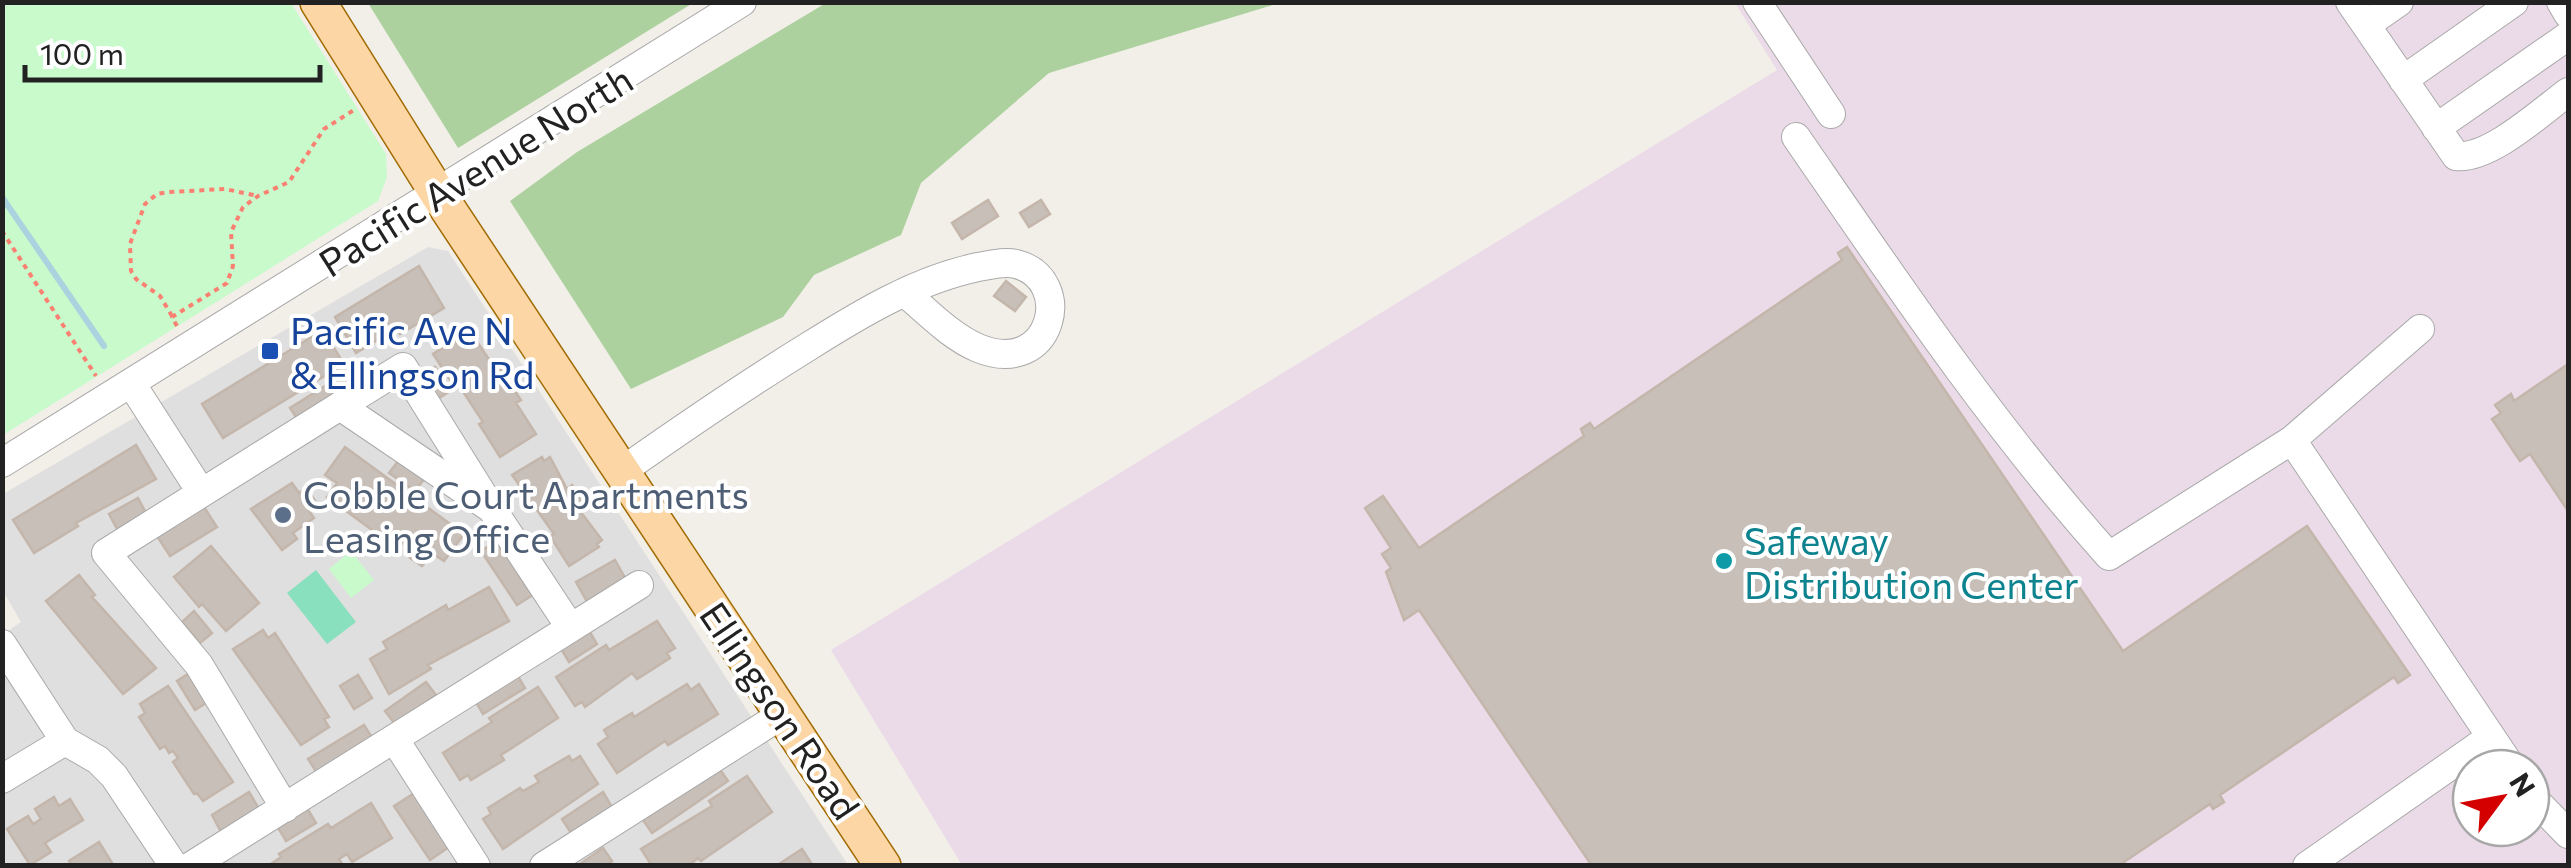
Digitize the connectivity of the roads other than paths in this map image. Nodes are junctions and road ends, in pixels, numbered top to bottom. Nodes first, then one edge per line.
1 (318, 2) edge
2 (742, 2) edge
3 (1757, 2) edge
4 (2399, 2) edge
5 (2514, 2) edge
6 (2560, 2) edge
7 (2358, 14) edge
8 (2568, 14) edge
9 (2568, 36) edge
10 (2403, 80) junction
11 (2568, 92) edge
12 (1831, 114) dead end
13 (2436, 128) junction
14 (1796, 138) dead end
15 (438, 194) junction
16 (906, 292) junction
17 (2420, 329) dead end
18 (120, 390) junction
19 (340, 406) junction
20 (2292, 440) junction
21 (2, 463) edge
22 (622, 471) junction
23 (201, 492) junction
24 (492, 510) junction
25 (639, 586) dead end
26 (570, 627) junction
27 (2, 644) edge
28 (784, 714) junction
29 (2491, 737) junction
30 (65, 740) junction
31 (395, 740) junction
32 (2498, 748) edge
33 (2, 779) edge
34 (285, 808) junction
35 (174, 866) edge
36 (191, 866) edge
37 (476, 866) edge
38 (544, 866) edge
39 (883, 866) edge
40 (2306, 866) edge

1 - 15 main road, Ellingson Road
2 - 15 street, Pacific Avenue North
3 - 12 street
4 - 7 street
5 - 10 street
6 - 8 street
7 - 10 street
9 - 13 street
10 - 13 street
11 - 13 street
14 - 20 street
15 - 18 street, Pacific Avenue North
15 - 22 main road, Ellingson Road
16 - 16 street
16 - 22 street
17 - 20 street
18 - 21 street, Pacific Avenue North
18 - 23 street
19 - 23 street
19 - 24 street
19 - 24 street
20 - 29 street
22 - 28 main road, Ellingson Road
23 - 34 street
24 - 26 street
25 - 26 street
26 - 31 street
27 - 30 street
28 - 38 street
28 - 39 main road, Ellingson Road
29 - 32 street
29 - 40 street
30 - 33 street
30 - 35 street
31 - 34 street
31 - 37 street
34 - 36 street

